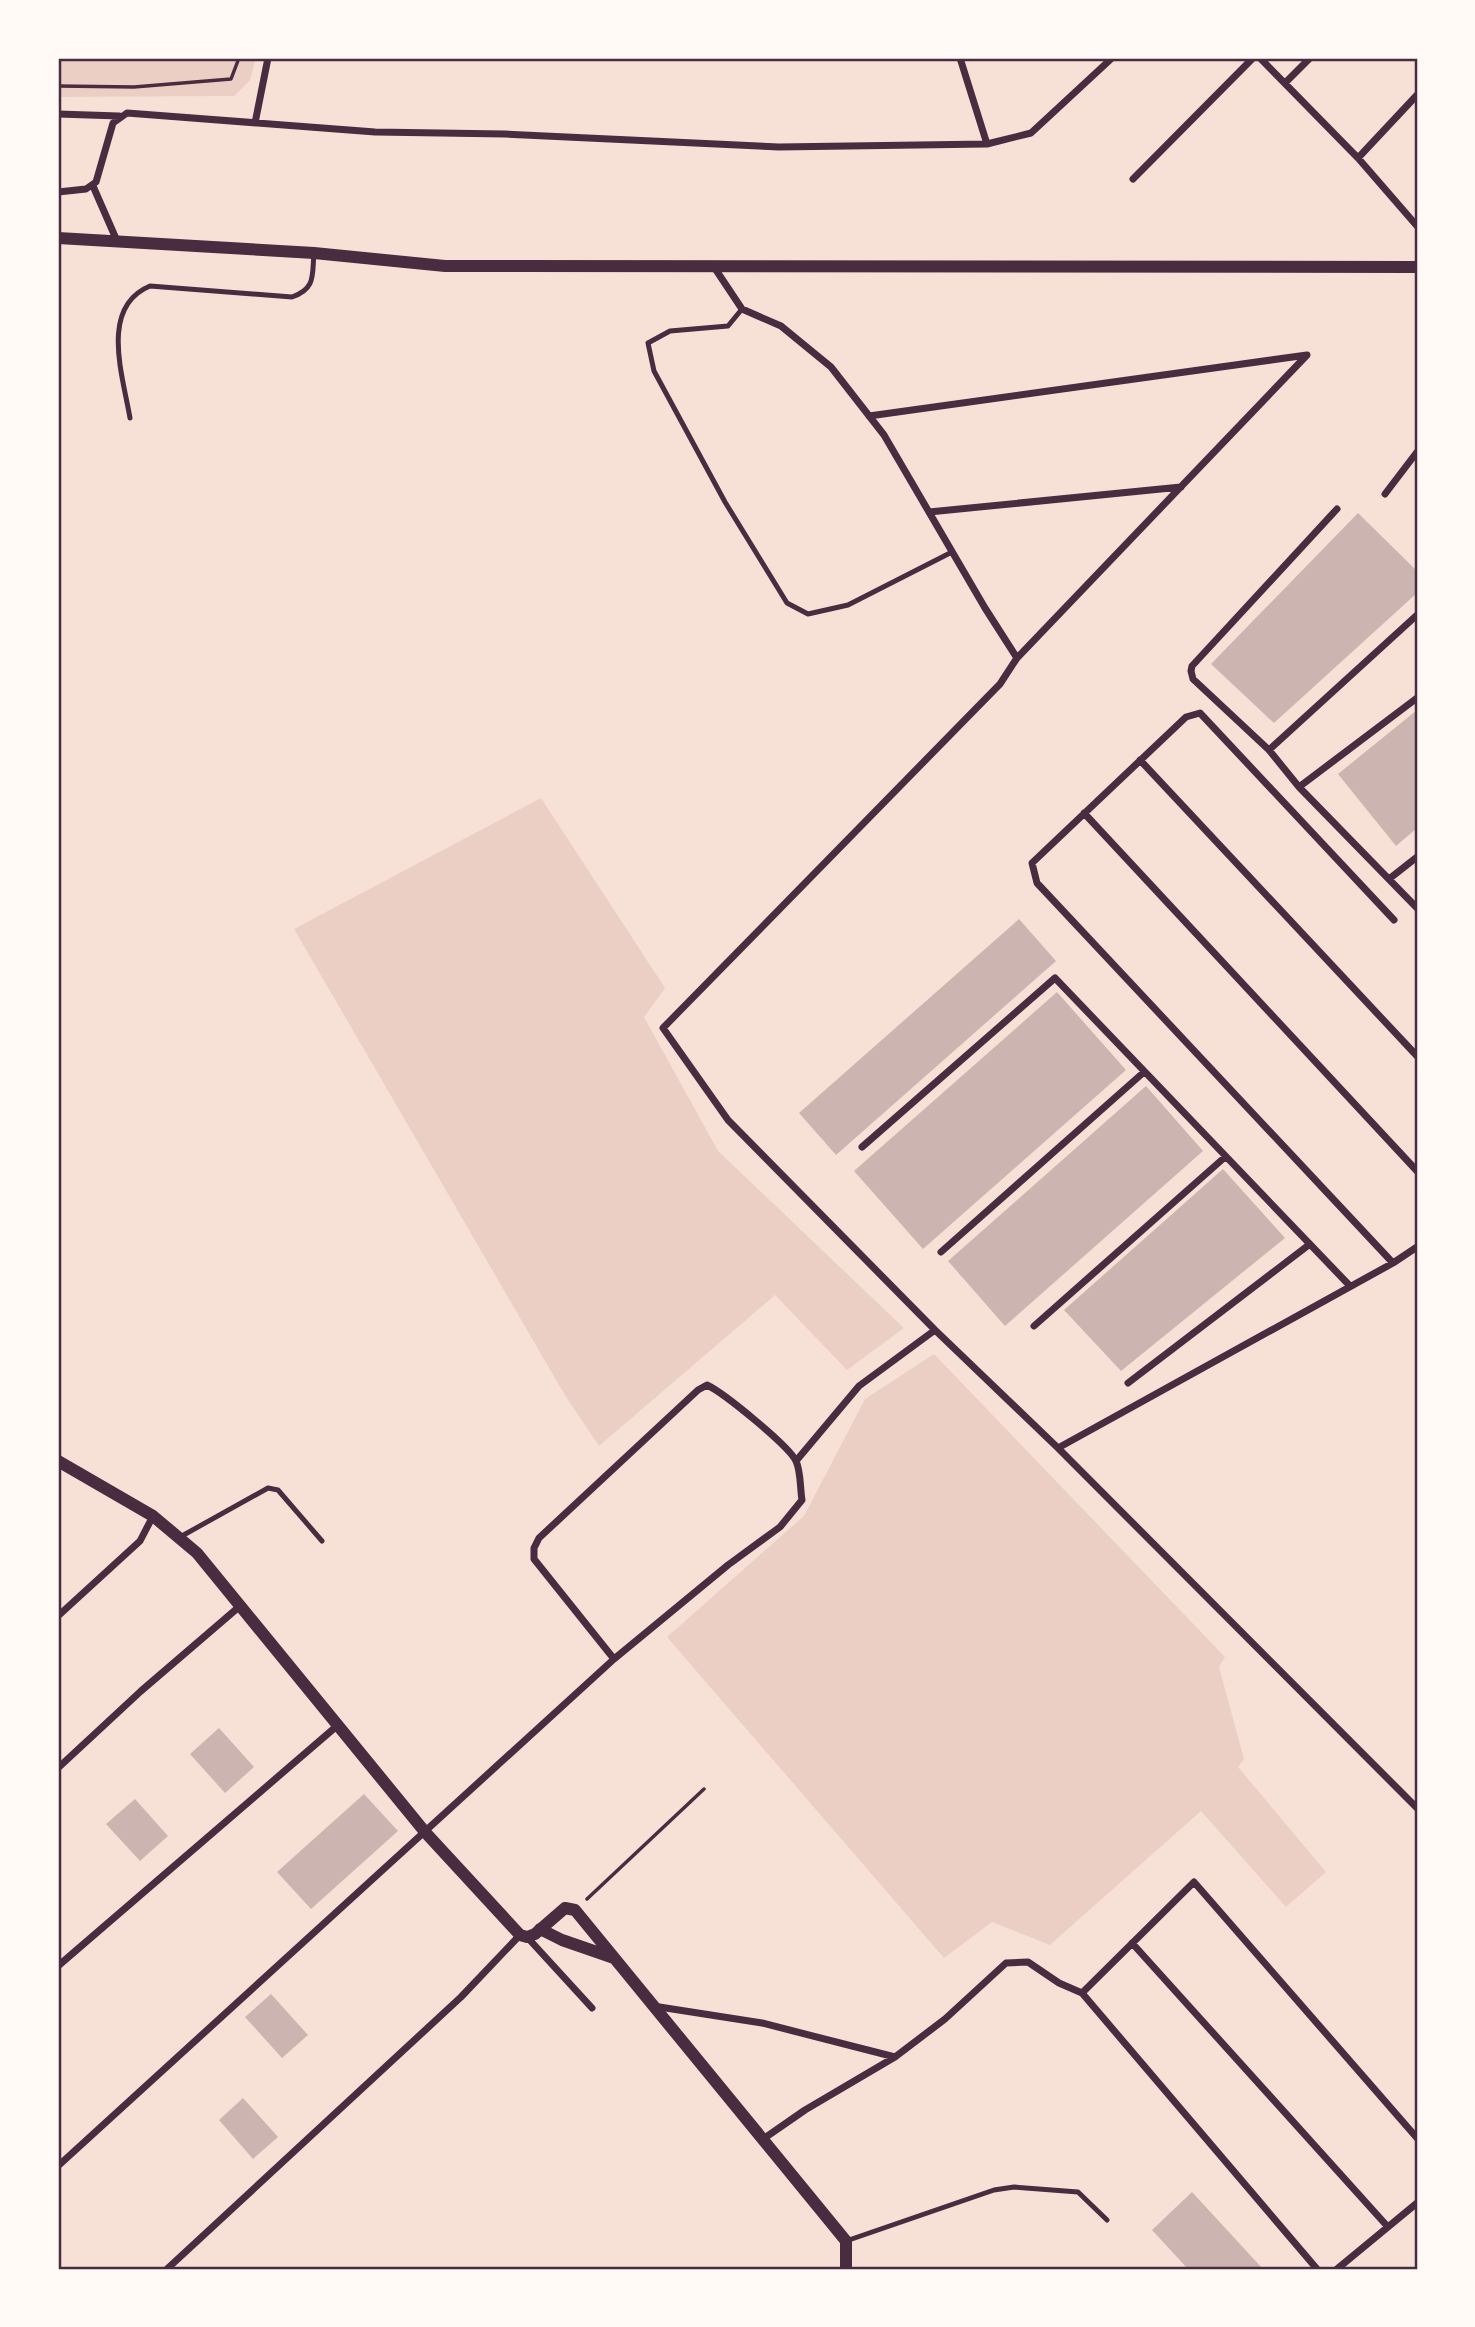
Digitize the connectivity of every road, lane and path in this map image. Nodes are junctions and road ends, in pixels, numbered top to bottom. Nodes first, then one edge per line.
1 (239, 58) edge
2 (268, 58) edge
3 (960, 58) edge
4 (1112, 58) edge
5 (1254, 58) edge
6 (1260, 58) edge
7 (1310, 58) edge
8 (1285, 83) junction
9 (58, 86) edge
10 (1417, 96) edge
11 (58, 114) edge
12 (119, 116) junction
13 (255, 123) junction
14 (987, 144) junction
15 (1358, 158) junction
16 (1133, 179) dead end
17 (93, 186) junction
18 (58, 192) edge
19 (1417, 226) edge
20 (58, 238) edge
21 (117, 241) junction
22 (314, 253) junction
23 (714, 267) junction
24 (1417, 267) edge
25 (743, 309) junction
26 (869, 415) junction
27 (130, 418) dead end
28 (1417, 452) edge
29 (1181, 487) junction
30 (1384, 494) dead end
31 (1337, 509) dead end
32 (929, 512) junction
33 (952, 552) junction
34 (1417, 615) edge
35 (1017, 657) junction
36 (1417, 698) edge
37 (1269, 750) junction
38 (1140, 760) junction
39 (1299, 787) junction
40 (1084, 813) junction
41 (1417, 858) edge
42 (1389, 879) junction
43 (1417, 908) edge
44 (1394, 920) dead end
45 (1417, 1056) edge
46 (1144, 1072) junction
47 (862, 1147) dead end
48 (1225, 1157) junction
49 (1417, 1171) edge
50 (1310, 1244) junction
51 (1417, 1247) edge
52 (941, 1252) dead end
53 (1393, 1263) junction
54 (1350, 1286) junction
55 (1034, 1326) dead end
56 (935, 1330) junction
57 (1128, 1383) dead end
58 (1058, 1448) junction
59 (58, 1461) edge
60 (796, 1461) junction
61 (153, 1516) junction
62 (179, 1538) junction
63 (322, 1541) dead end
64 (240, 1606) junction
65 (58, 1616) edge
66 (614, 1659) junction
67 (338, 1725) junction
68 (58, 1768) edge
69 (704, 1789) dead end
70 (1417, 1808) edge
71 (425, 1832) junction
72 (575, 1910) junction
73 (540, 1930) junction
74 (523, 1936) junction
75 (1132, 1943) junction
76 (614, 1958) junction
77 (58, 1966) edge
78 (1082, 1993) junction
79 (653, 2006) junction
80 (592, 2008) dead end
81 (895, 2057) junction
82 (1417, 2138) edge
83 (763, 2139) junction
84 (58, 2166) edge
85 (1417, 2203) edge
86 (1107, 2220) dead end
87 (1388, 2227) junction
88 (846, 2241) junction
89 (167, 2269) edge
90 (846, 2269) edge
91 (1317, 2269) edge
92 (1337, 2269) edge

1 - 9 path
2 - 13 street
3 - 14 street
4 - 14 street
5 - 16 street
6 - 8 street
7 - 8 street
8 - 15 street
10 - 15 street
11 - 12 street
12 - 13 street
12 - 17 street
13 - 14 street
15 - 19 street
17 - 18 street
17 - 21 street
20 - 21 street
21 - 22 street
22 - 23 street
22 - 27 lane
23 - 24 street
23 - 25 street
25 - 26 street
25 - 33 lane
26 - 29 street
26 - 32 street
28 - 30 street
29 - 32 street
29 - 35 street
31 - 37 street
32 - 33 street
33 - 35 street
34 - 37 street
35 - 56 street
36 - 39 street
37 - 39 street
38 - 40 street
38 - 44 street
38 - 45 street
39 - 42 street
40 - 49 street
40 - 53 street
41 - 42 street
42 - 43 street
46 - 47 street
46 - 48 street
46 - 52 street
48 - 50 street
48 - 55 street
50 - 54 street
50 - 57 street
51 - 53 street
53 - 54 street
54 - 58 street
56 - 58 street
56 - 60 street
58 - 70 street
59 - 61 street
60 - 66 street
60 - 66 street
61 - 62 street
61 - 65 street
62 - 63 lane
62 - 64 street
64 - 67 street
64 - 68 street
66 - 71 street
67 - 71 street
67 - 77 street
69 - 72 path
71 - 74 street
71 - 84 street
72 - 73 street
72 - 76 street
73 - 74 street
73 - 76 street
74 - 80 street
74 - 89 street
75 - 78 street
75 - 82 street
75 - 87 street
76 - 79 street
78 - 81 street
78 - 91 street
79 - 81 street
79 - 83 street
81 - 83 street
83 - 88 street
85 - 87 street
86 - 88 lane
87 - 92 street
88 - 90 street

